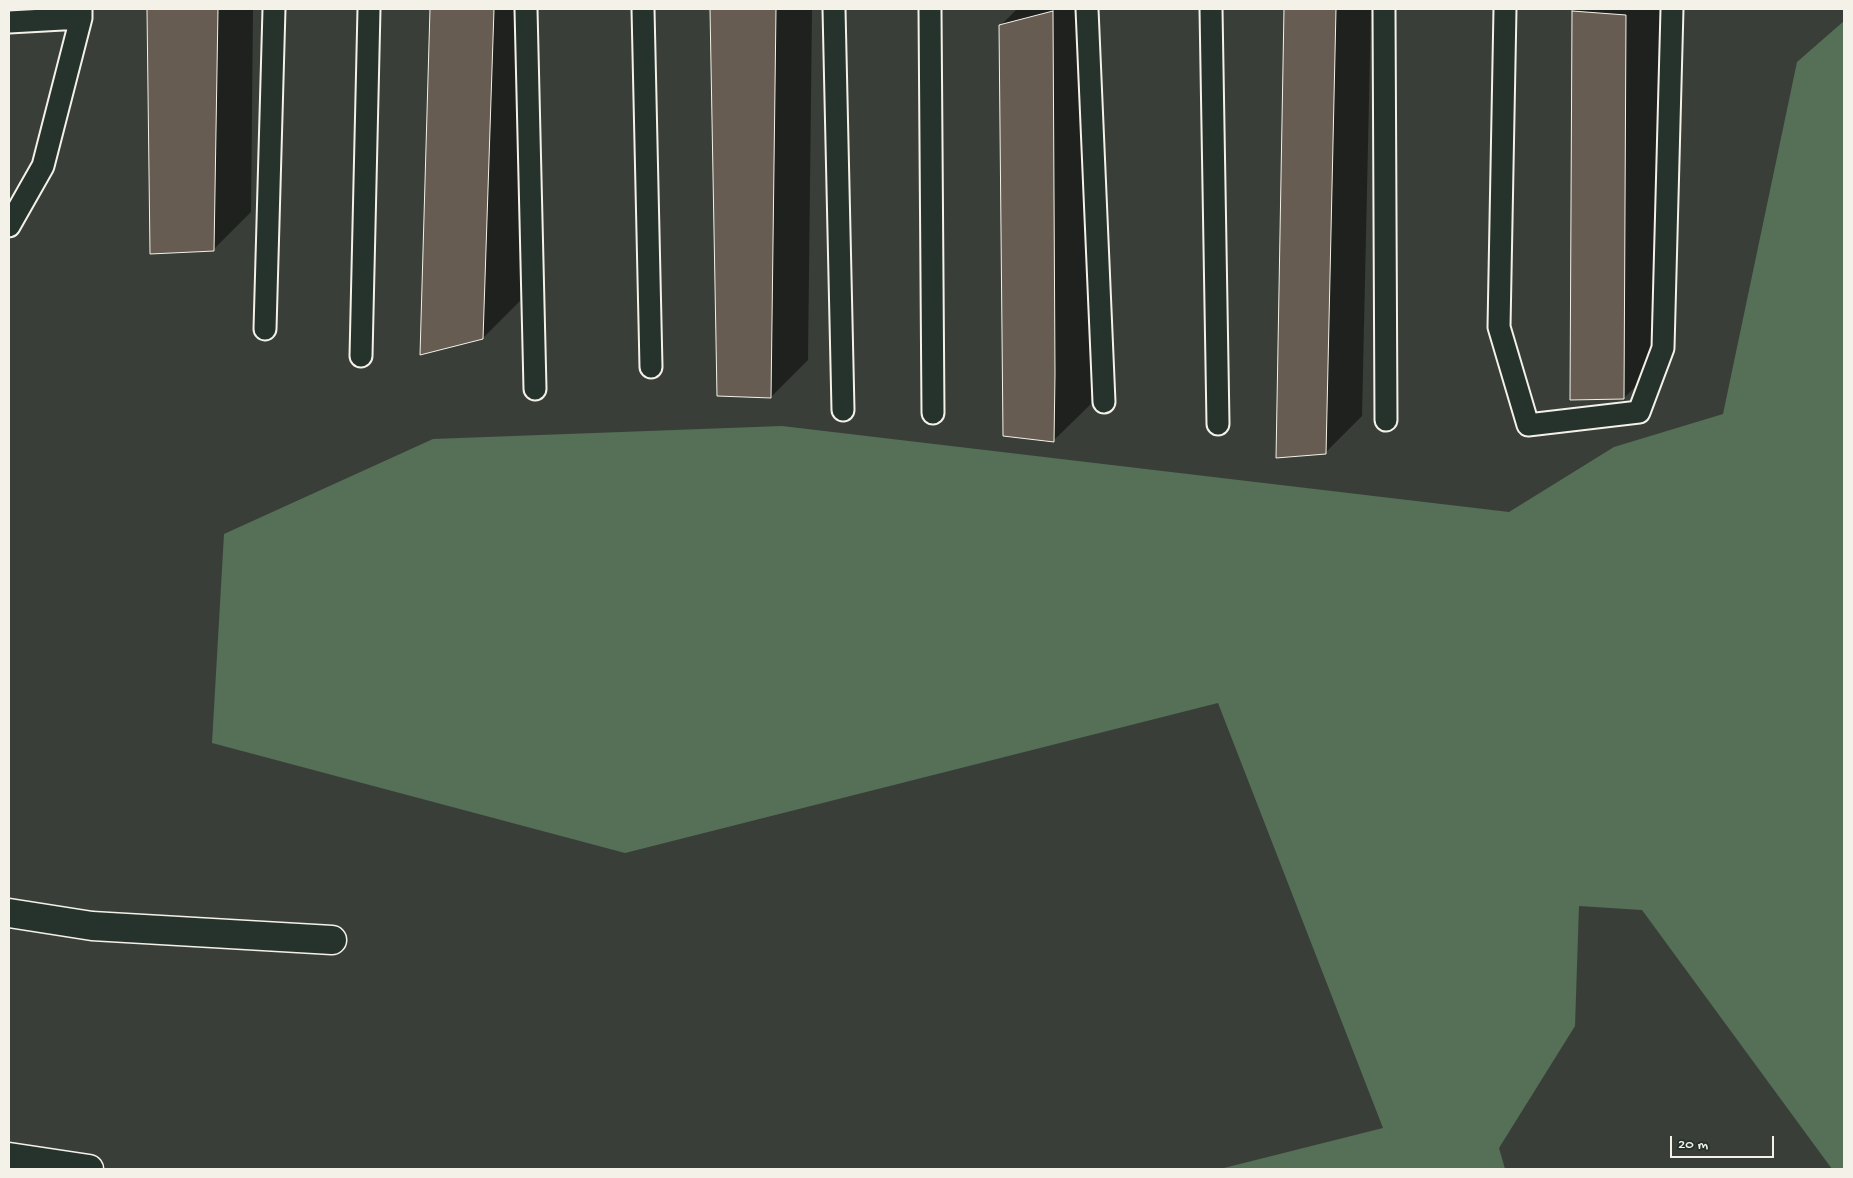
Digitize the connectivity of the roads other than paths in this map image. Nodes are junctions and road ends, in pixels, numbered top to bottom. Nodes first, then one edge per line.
1 (274, 9) edge
2 (369, 9) edge
3 (526, 9) edge
4 (643, 9) edge
5 (834, 9) edge
6 (930, 9) edge
7 (1087, 9) edge
8 (1211, 9) edge
9 (1384, 9) edge
10 (1505, 9) edge
11 (1672, 9) edge
12 (81, 13) edge
13 (9, 22) edge
14 (9, 226) edge
15 (265, 329) dead end
16 (361, 356) dead end
17 (651, 367) dead end
18 (535, 389) dead end
19 (1104, 402) dead end
20 (844, 410) dead end
21 (933, 413) dead end
22 (1386, 420) dead end
23 (1218, 424) dead end
24 (9, 912) edge
25 (332, 940) dead end
26 (9, 1156) edge
27 (89, 1169) edge

1 - 15 lane
2 - 16 lane
3 - 18 lane
4 - 17 lane
5 - 20 lane
6 - 21 lane
7 - 19 lane
8 - 23 lane
9 - 22 lane
10 - 11 lane
12 - 13 lane
12 - 14 lane
24 - 25 street
26 - 27 street

